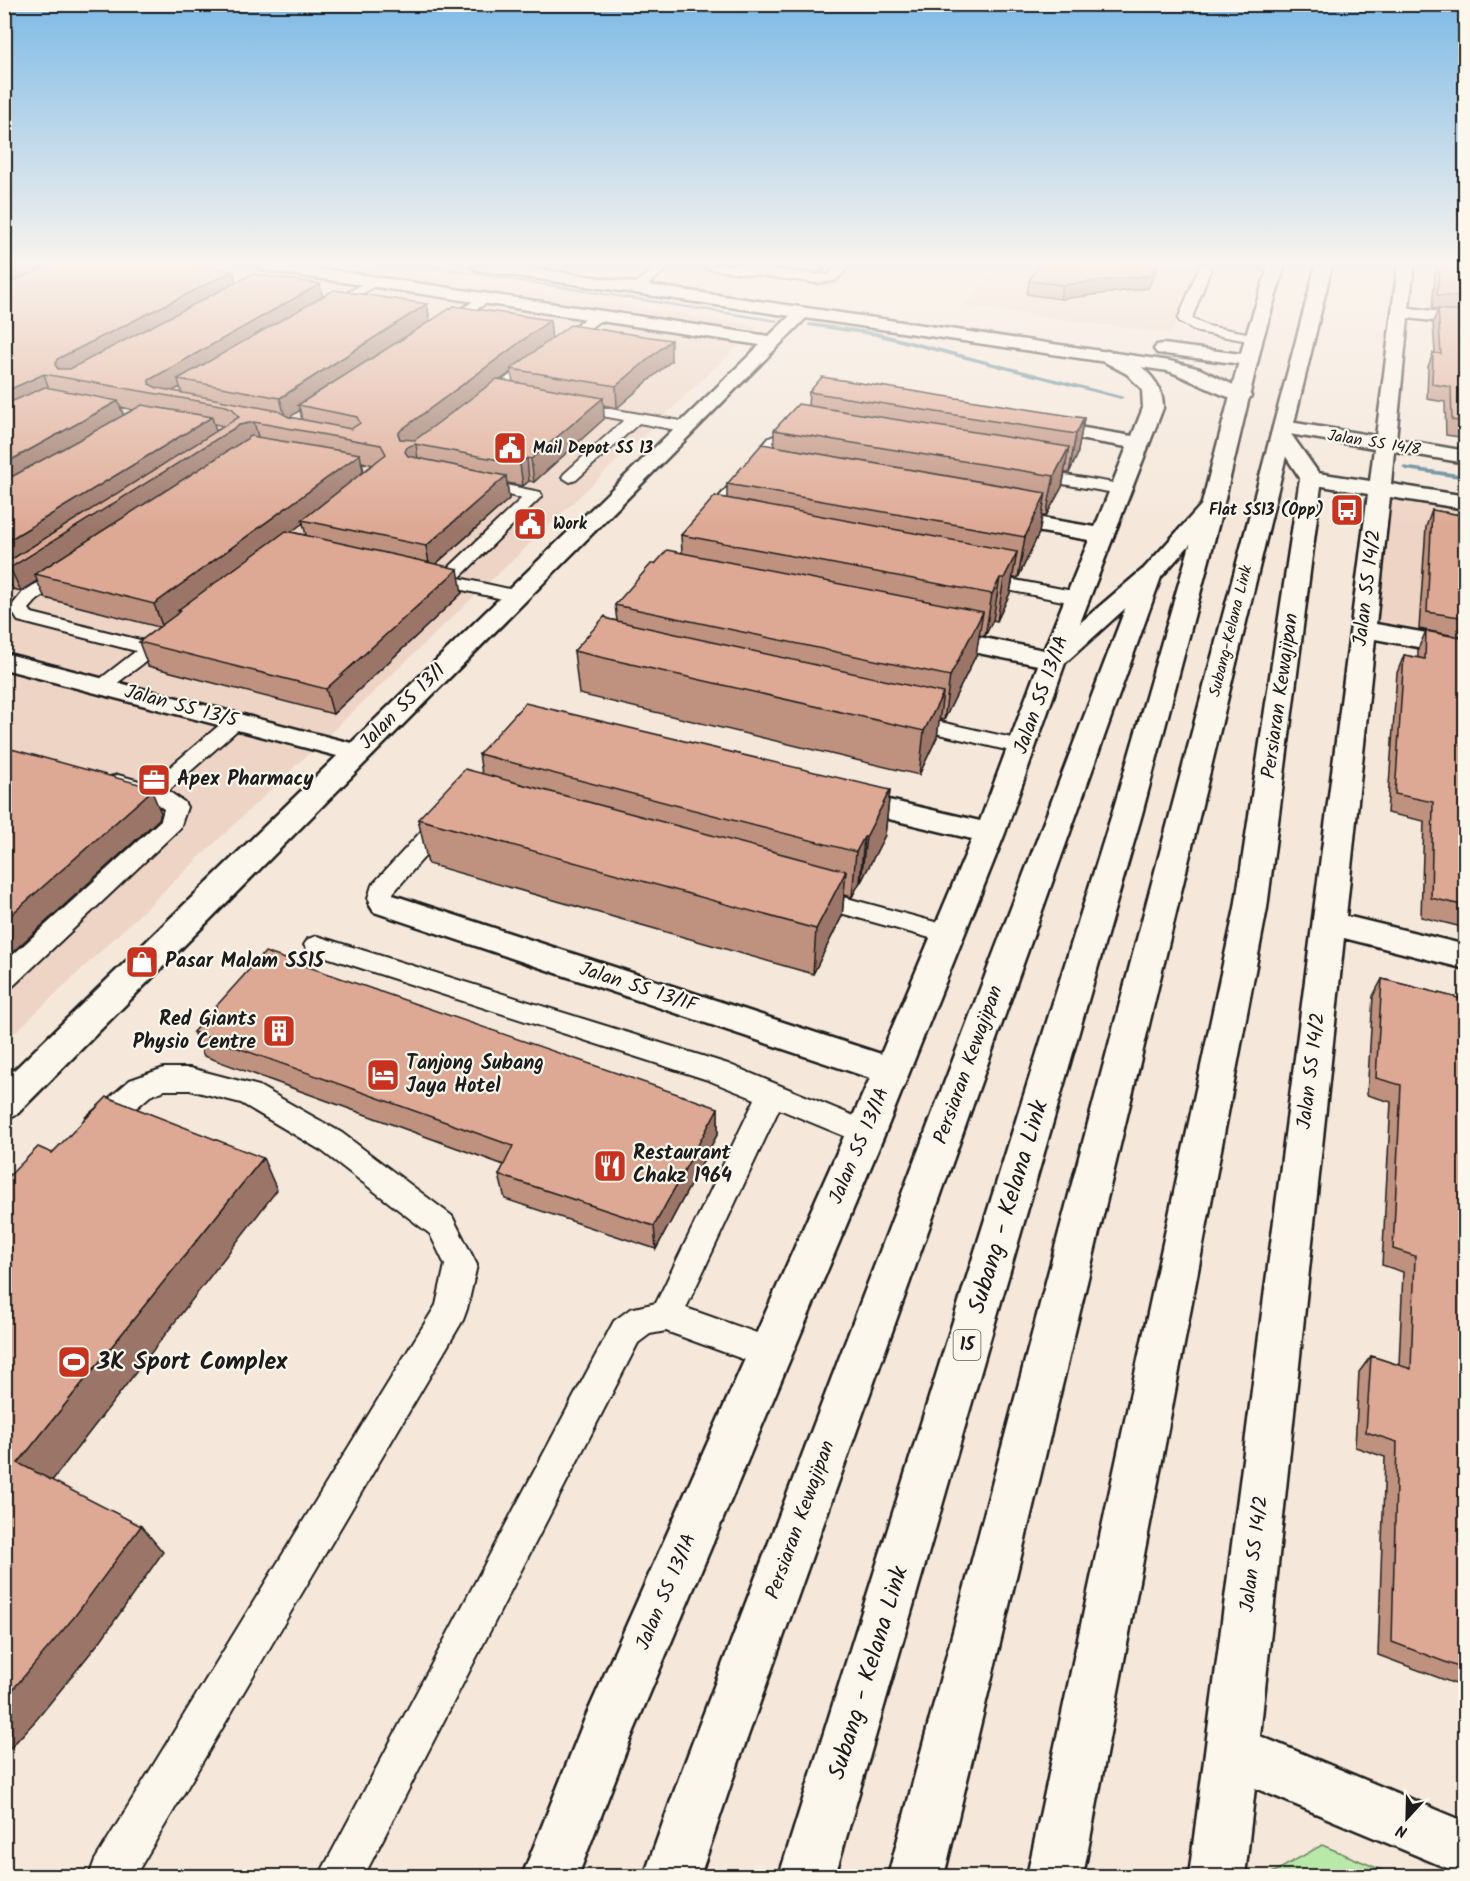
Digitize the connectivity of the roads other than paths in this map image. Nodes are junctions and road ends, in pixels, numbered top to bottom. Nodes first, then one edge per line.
1 (547, 353) edge
2 (762, 353) edge
3 (1084, 353) edge
4 (1192, 353) edge
5 (1251, 353) edge
6 (1302, 353) edge
7 (1396, 353) edge
8 (1107, 356) junction
9 (1249, 360) junction
10 (495, 393) junction
11 (1241, 396) junction
12 (518, 398) edge
13 (553, 404) edge
14 (467, 414) edge
15 (635, 418) junction
16 (1013, 423) edge
17 (687, 427) junction
18 (1282, 431) junction
19 (825, 440) edge
20 (1139, 443) junction
21 (1385, 445) junction
22 (1466, 457) edge
23 (1014, 471) edge
24 (748, 473) junction
25 (570, 477) dead end
26 (771, 477) edge
27 (1311, 478) junction
28 (465, 482) edge
29 (1120, 489) junction
30 (1380, 489) junction
31 (1466, 503) edge
32 (1212, 507) junction
33 (972, 513) edge
34 (727, 531) edge
35 (1101, 536) junction
36 (88, 558) edge
37 (413, 574) edge
38 (1150, 575) junction
39 (961, 576) edge
40 (446, 581) junction
41 (516, 596) junction
42 (1078, 598) junction
43 (189, 622) edge
44 (1364, 628) junction
45 (912, 631) edge
46 (1466, 648) edge
47 (152, 649) junction
48 (1053, 660) junction
49 (4, 661) edge
50 (101, 686) junction
51 (885, 716) edge
52 (236, 721) junction
53 (1023, 747) junction
54 (357, 753) junction
55 (97, 777) edge
56 (154, 792) junction
57 (816, 792) edge
58 (461, 801) edge
59 (990, 833) junction
60 (790, 891) edge
61 (385, 904) joint
62 (1329, 923) junction
63 (948, 934) junction
64 (317, 945) dead end
65 (1466, 957) edge
66 (4, 979) edge
67 (891, 1071) junction
68 (772, 1094) junction
69 (4, 1104) edge
70 (866, 1133) junction
71 (78, 1140) edge
72 (666, 1316) junction
73 (770, 1353) junction
74 (1232, 1751) junction
75 (1466, 1850) edge
76 (111, 1876) edge
77 (341, 1876) edge
78 (550, 1876) edge
79 (672, 1876) edge
80 (807, 1876) edge
81 (916, 1876) edge
82 (1055, 1876) edge
83 (1217, 1876) edge

1 - 10 lane
2 - 17 main road, Jalan SS 13/1
3 - 8 main road
4 - 9 main road
5 - 9 main road, Persiaran Kewajipan
6 - 18 main road
7 - 21 main road, Jalan SS 14/2
8 - 11 main road
8 - 20 main road, Jalan SS 13/1A
9 - 11 main road, Persiaran Kewajipan
10 - 12 lane
10 - 14 lane
11 - 32 main road, Persiaran Kewajipan
13 - 15 lane
15 - 17 lane
15 - 25 lane
16 - 20 main road
17 - 41 main road, Jalan SS 13/1
18 - 21 main road, Jalan SS 14/8
18 - 27 main road
18 - 81 main road, Subang-Kelana Link
19 - 24 lane
20 - 29 main road, Jalan SS 13/1A
21 - 22 main road, Jalan SS 14/8
21 - 30 main road, Jalan SS 14/2
23 - 29 lane
24 - 26 main road
24 - 34 lane
27 - 30 main road
27 - 82 main road, Persiaran Kewajipan
28 - 40 lane
29 - 35 main road, Jalan SS 13/1A
30 - 31 main road
30 - 44 main road, Jalan SS 14/2
32 - 38 main road, Persiaran Kewajipan
32 - 80 main road, Subang - Kelana Link / 15
33 - 35 main road
35 - 42 main road, Jalan SS 13/1A
36 - 47 lane
37 - 40 lane
38 - 48 main road
38 - 79 main road, Persiaran Kewajipan
39 - 42 lane
40 - 41 lane
41 - 54 main road, Jalan SS 13/1
42 - 48 main road, Jalan SS 13/1A
43 - 47 lane
44 - 46 main road
44 - 62 main road, Jalan SS 14/2
45 - 48 main road
47 - 50 lane
48 - 53 main road, Jalan SS 13/1A
49 - 50 main road, Jalan SS 13/5
50 - 52 main road, Jalan SS 13/5
51 - 53 lane
52 - 54 main road, Jalan SS 13/5
52 - 56 lane
53 - 59 main road, Jalan SS 13/1A
54 - 69 main road, Jalan SS 13/1
55 - 56 lane
56 - 66 lane
57 - 59 main road
58 - 61 lane
59 - 63 main road, Jalan SS 13/1A
60 - 63 lane
61 - 67 main road, Jalan SS 13/1F
62 - 65 main road
62 - 74 main road, Jalan SS 14/2
63 - 67 main road, Jalan SS 13/1A
64 - 68 lane
67 - 70 main road, Jalan SS 13/1A
68 - 70 lane
68 - 72 lane
70 - 73 main road, Jalan SS 13/1A
71 - 76 lane
72 - 73 lane
72 - 77 lane
73 - 78 main road, Jalan SS 13/1A
74 - 75 main road
74 - 83 main road, Jalan SS 14/2

